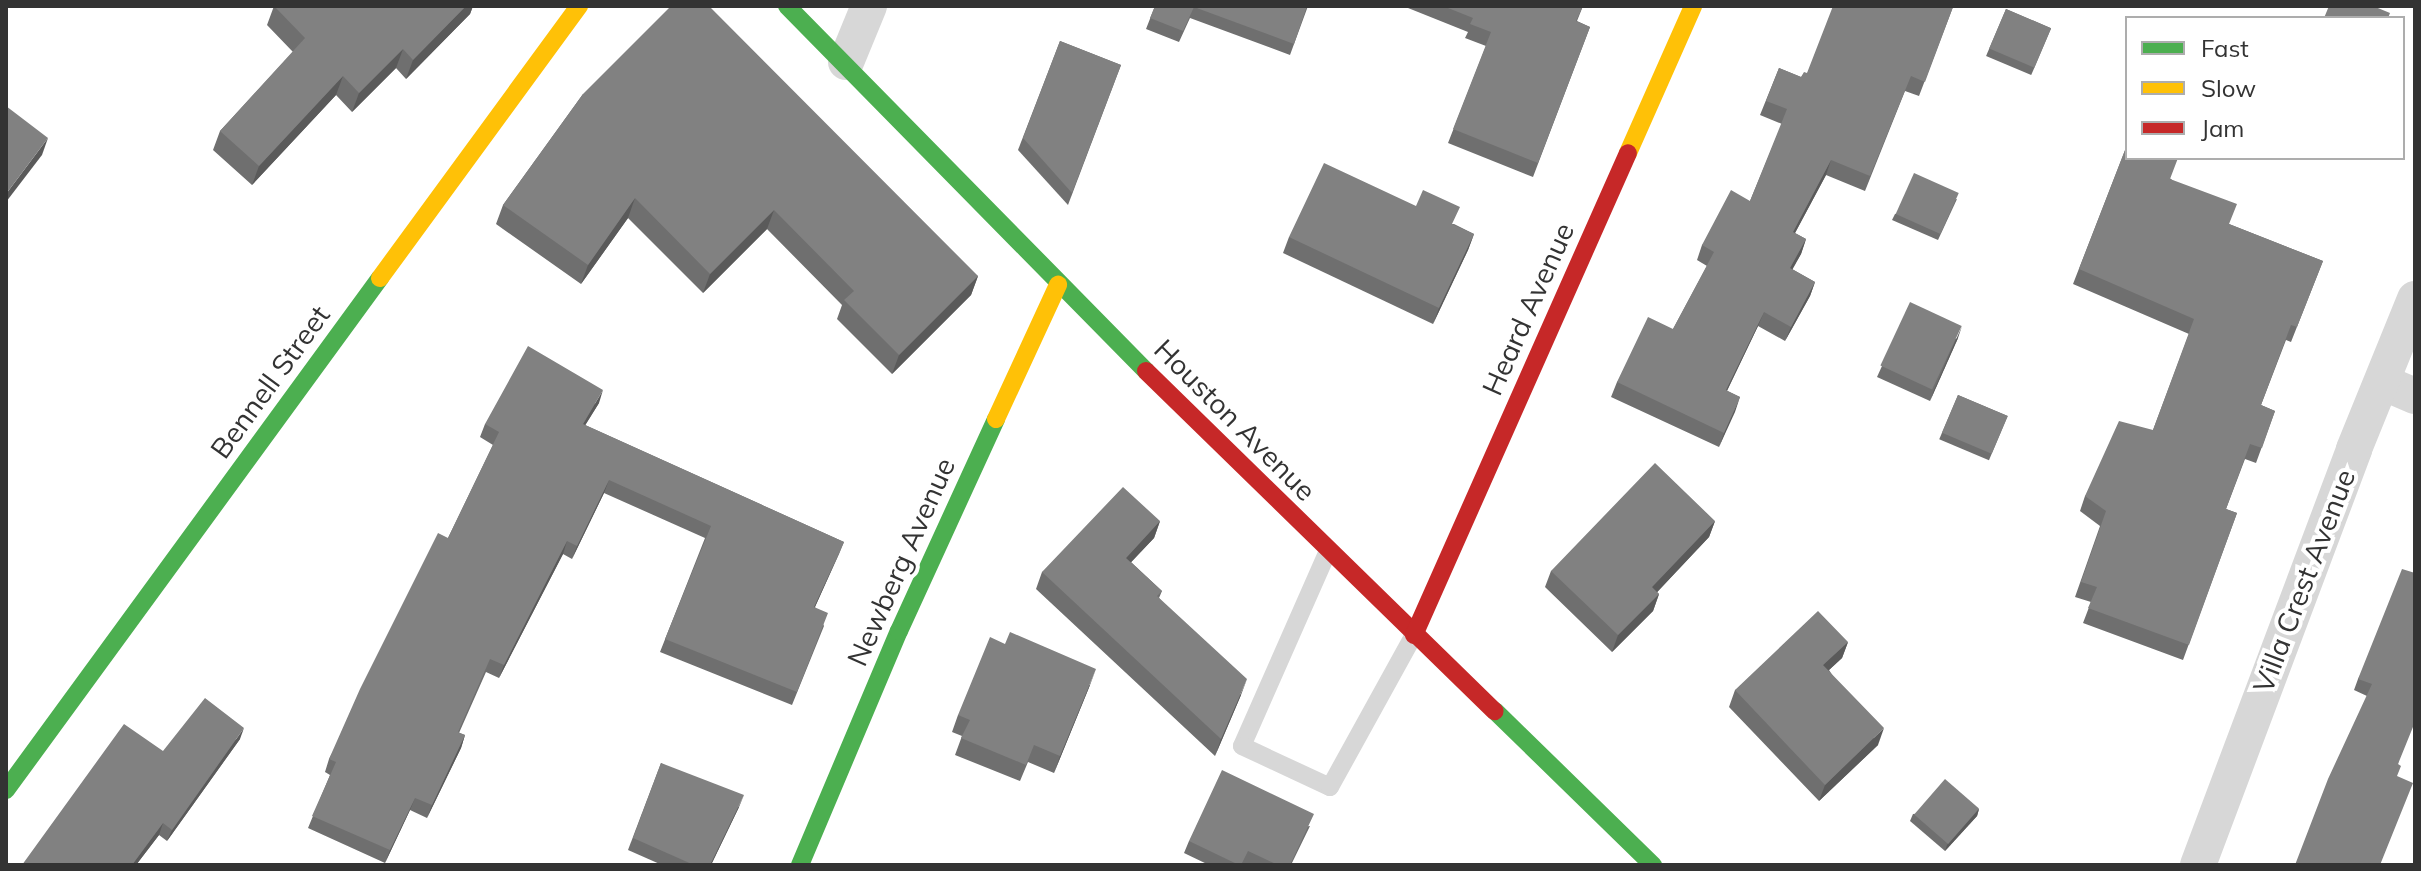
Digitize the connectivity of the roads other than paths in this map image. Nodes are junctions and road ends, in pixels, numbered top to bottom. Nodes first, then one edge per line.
1 (579, 6) edge
2 (787, 6) edge
3 (869, 6) edge
4 (1693, 6) edge
5 (846, 62) junction
6 (1058, 285) junction
7 (2415, 299) edge
8 (2382, 382) junction
9 (2415, 396) edge
10 (1328, 551) junction
11 (1414, 635) junction
12 (6, 790) edge
13 (800, 865) edge
14 (1653, 865) edge
15 (2198, 865) edge

1 - 12 street, Bennell Street
2 - 5 street, Houston Avenue
3 - 5 street
4 - 11 street, Heard Avenue
5 - 6 street, Houston Avenue
6 - 10 street, Houston Avenue
6 - 13 street, Newberg Avenue
7 - 8 street, Villa Crest Avenue
8 - 9 street
8 - 15 street, Villa Crest Avenue
10 - 11 street, Houston Avenue
10 - 11 lane
11 - 14 street, Houston Avenue

